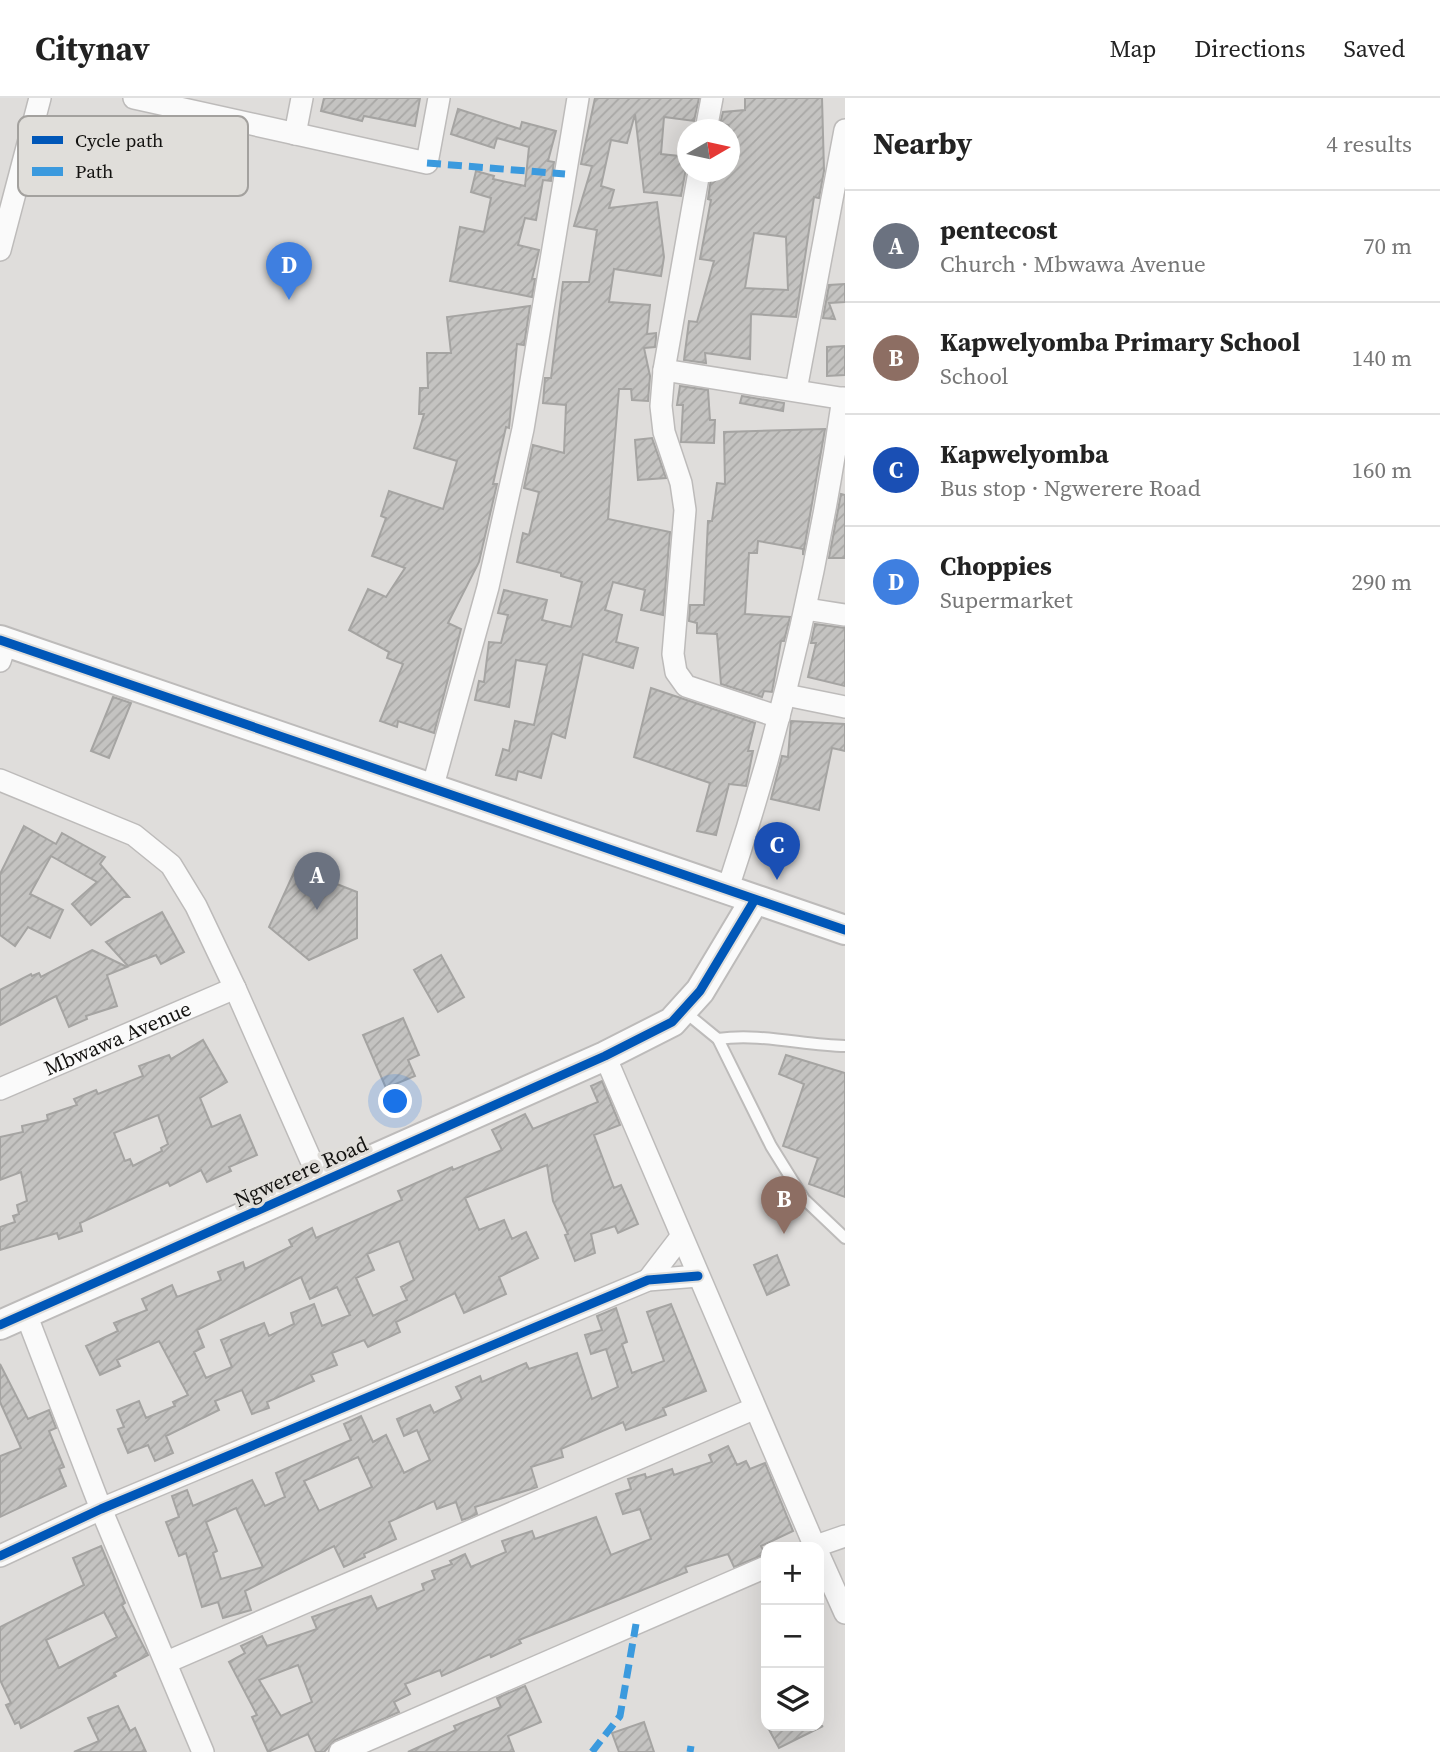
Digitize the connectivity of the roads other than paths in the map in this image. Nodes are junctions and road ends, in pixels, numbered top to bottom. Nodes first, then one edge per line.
1 (40, 98) edge
2 (134, 98) edge
3 (302, 98) edge
4 (439, 98) edge
5 (578, 98) edge
6 (712, 98) edge
7 (182, 103) edge
8 (35, 116) edge
9 (229, 116) edge
10 (708, 119) edge
11 (248, 121) edge
12 (845, 130) edge
13 (295, 134) junction
14 (18, 182) edge
15 (697, 182) edge
16 (0, 250) edge
17 (664, 370) junction
18 (796, 390) junction
19 (844, 399) edge
20 (837, 495) edge
21 (806, 609) junction
22 (845, 615) edge
23 (2, 648) edge
24 (786, 695) junction
25 (845, 706) edge
26 (779, 717) junction
27 (0, 780) edge
28 (432, 789) junction
29 (727, 891) junction
30 (754, 901) junction
31 (845, 930) edge
32 (235, 988) junction
33 (683, 1010) junction
34 (718, 1039) junction
35 (845, 1046) edge
36 (605, 1056) junction
37 (0, 1089) edge
38 (321, 1183) junction
39 (681, 1237) junction
40 (845, 1238) edge
41 (698, 1276) junction
42 (648, 1280) junction
43 (26, 1314) junction
44 (0, 1325) edge
45 (753, 1409) junction
46 (101, 1509) junction
47 (845, 1536) edge
48 (812, 1542) edge
49 (824, 1545) edge
50 (0, 1556) edge
51 (824, 1568) edge
52 (761, 1569) edge
53 (845, 1613) edge
54 (167, 1662) junction
55 (203, 1752) edge
56 (340, 1752) edge

1 - 8 street
2 - 7 street
3 - 13 street
4 - 13 street
5 - 28 street
6 - 10 street
7 - 9 street
11 - 13 street
12 - 18 street
14 - 16 street
15 - 17 street
17 - 18 street
17 - 26 street
18 - 19 street
19 - 20 street
20 - 21 street
21 - 22 street
21 - 24 street
23 - 28 street
24 - 25 street
24 - 26 street
26 - 29 street
27 - 32 street
28 - 29 street
29 - 30 street
30 - 31 street
30 - 33 street, Ngwerere Road
32 - 37 street, Mbwawa Avenue
32 - 38 street
33 - 34 lane
33 - 36 street, Ngwerere Road
34 - 35 lane
34 - 40 lane
36 - 38 street, Ngwerere Road
36 - 39 street
38 - 43 street, Ngwerere Road
39 - 41 street
39 - 42 street
41 - 42 street
41 - 45 street
42 - 46 street
43 - 44 street, Ngwerere Road
43 - 46 street
45 - 48 street
45 - 54 street
46 - 50 street
46 - 54 street
47 - 49 street
51 - 53 street
52 - 56 street
54 - 55 street

